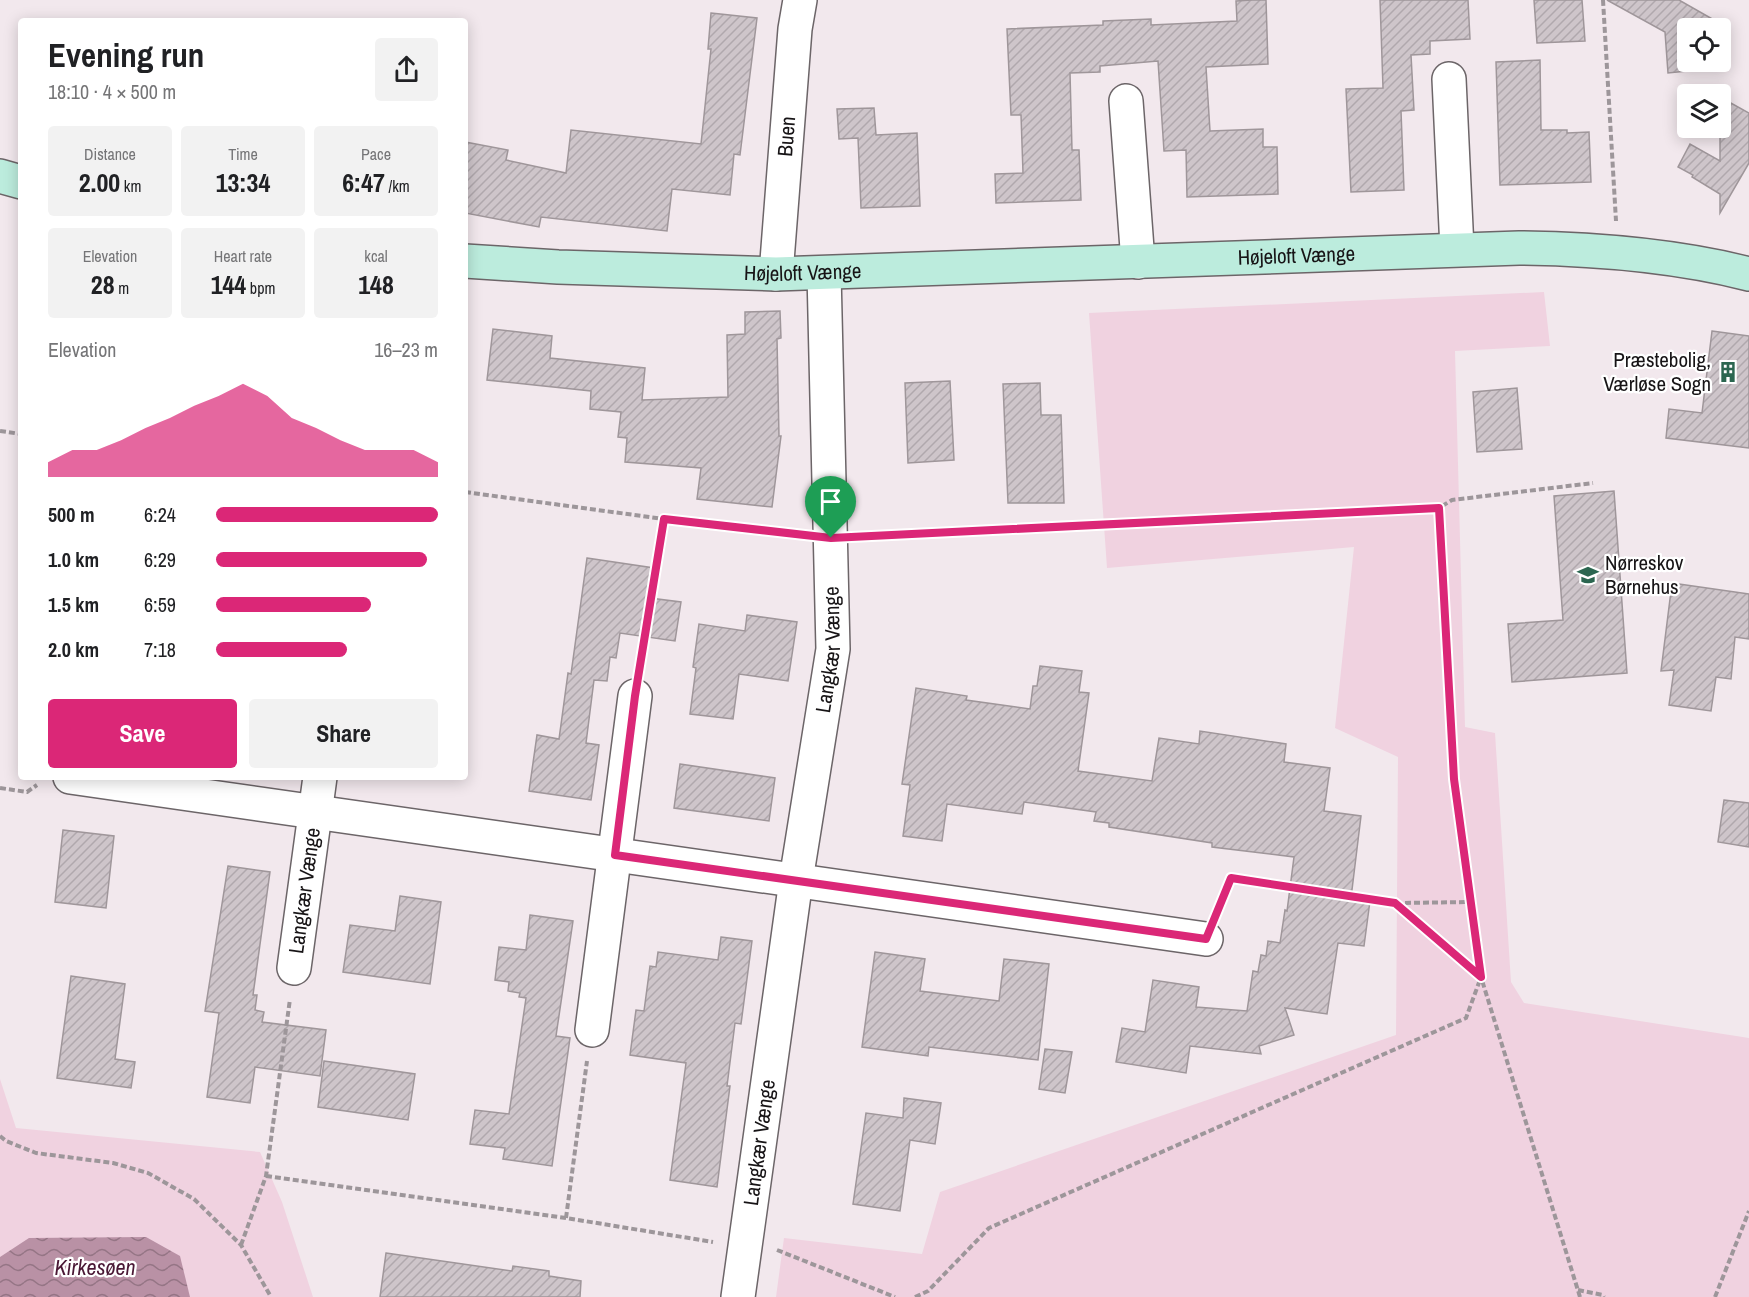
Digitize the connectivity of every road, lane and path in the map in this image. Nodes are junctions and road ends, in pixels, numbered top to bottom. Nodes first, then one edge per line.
1 (800, 0) edge
2 (1603, 0) edge
3 (1449, 79) dead end
4 (1126, 101) dead end
5 (0, 176) edge
6 (18, 181) edge
7 (1457, 249) junction
8 (1619, 252) junction
9 (468, 261) edge
10 (1138, 262) junction
11 (1748, 270) edge
12 (824, 273) junction
13 (776, 274) junction
14 (0, 431) edge
15 (18, 434) edge
16 (1593, 483) dead end
17 (468, 492) edge
18 (1439, 508) junction
19 (664, 519) junction
20 (831, 538) junction
21 (635, 696) joint
22 (53, 780) edge
23 (63, 780) edge
24 (320, 780) edge
25 (0, 788) edge
26 (315, 812) junction
27 (615, 855) junction
28 (796, 880) junction
29 (1471, 902) junction
30 (1395, 903) junction
31 (1206, 939) joint
32 (294, 968) joint
33 (1481, 977) junction
34 (592, 1030) joint
35 (0, 1136) edge
36 (266, 1176) junction
37 (1749, 1211) edge
38 (566, 1218) junction
39 (1749, 1229) edge
40 (1741, 1232) junction
41 (241, 1245) junction
42 (744, 1248) junction
43 (1578, 1290) junction
44 (271, 1297) edge
45 (738, 1297) edge
46 (896, 1297) edge
47 (915, 1297) edge
48 (1580, 1297) edge
49 (1604, 1297) edge
50 (1715, 1297) edge

1 - 13 street, Buen
2 - 8 path
3 - 7 street
4 - 10 street
5 - 6 street
7 - 8 street, Højeloft Vænge
7 - 10 street, Højeloft Vænge
8 - 11 street, Højeloft Vænge
9 - 13 street, Højeloft Vænge
10 - 12 street, Højeloft Vænge
12 - 13 street, Højeloft Vænge
12 - 20 street, Langkær Vænge
14 - 15 path
16 - 18 path
17 - 19 path
18 - 20 path
18 - 29 path
19 - 20 path
19 - 21 path
20 - 28 street, Langkær Vænge
21 - 27 street
22 - 25 path
23 - 26 street, Langkær Vænge
24 - 26 street, Langkær Vænge
26 - 27 street, Langkær Vænge
26 - 32 street, Langkær Vænge
27 - 28 street, Langkær Vænge
27 - 34 street
28 - 31 street, Langkær Vænge
28 - 42 street, Langkær Vænge
29 - 30 path
29 - 33 path
30 - 31 path
30 - 33 path
32 - 36 path
33 - 43 path
33 - 47 path
34 - 38 path
35 - 41 path
36 - 38 path
36 - 41 path
37 - 40 path
38 - 42 path
39 - 40 path
40 - 50 path
41 - 44 path
42 - 45 street, Langkær Vænge
42 - 46 path
43 - 48 path
43 - 49 path

